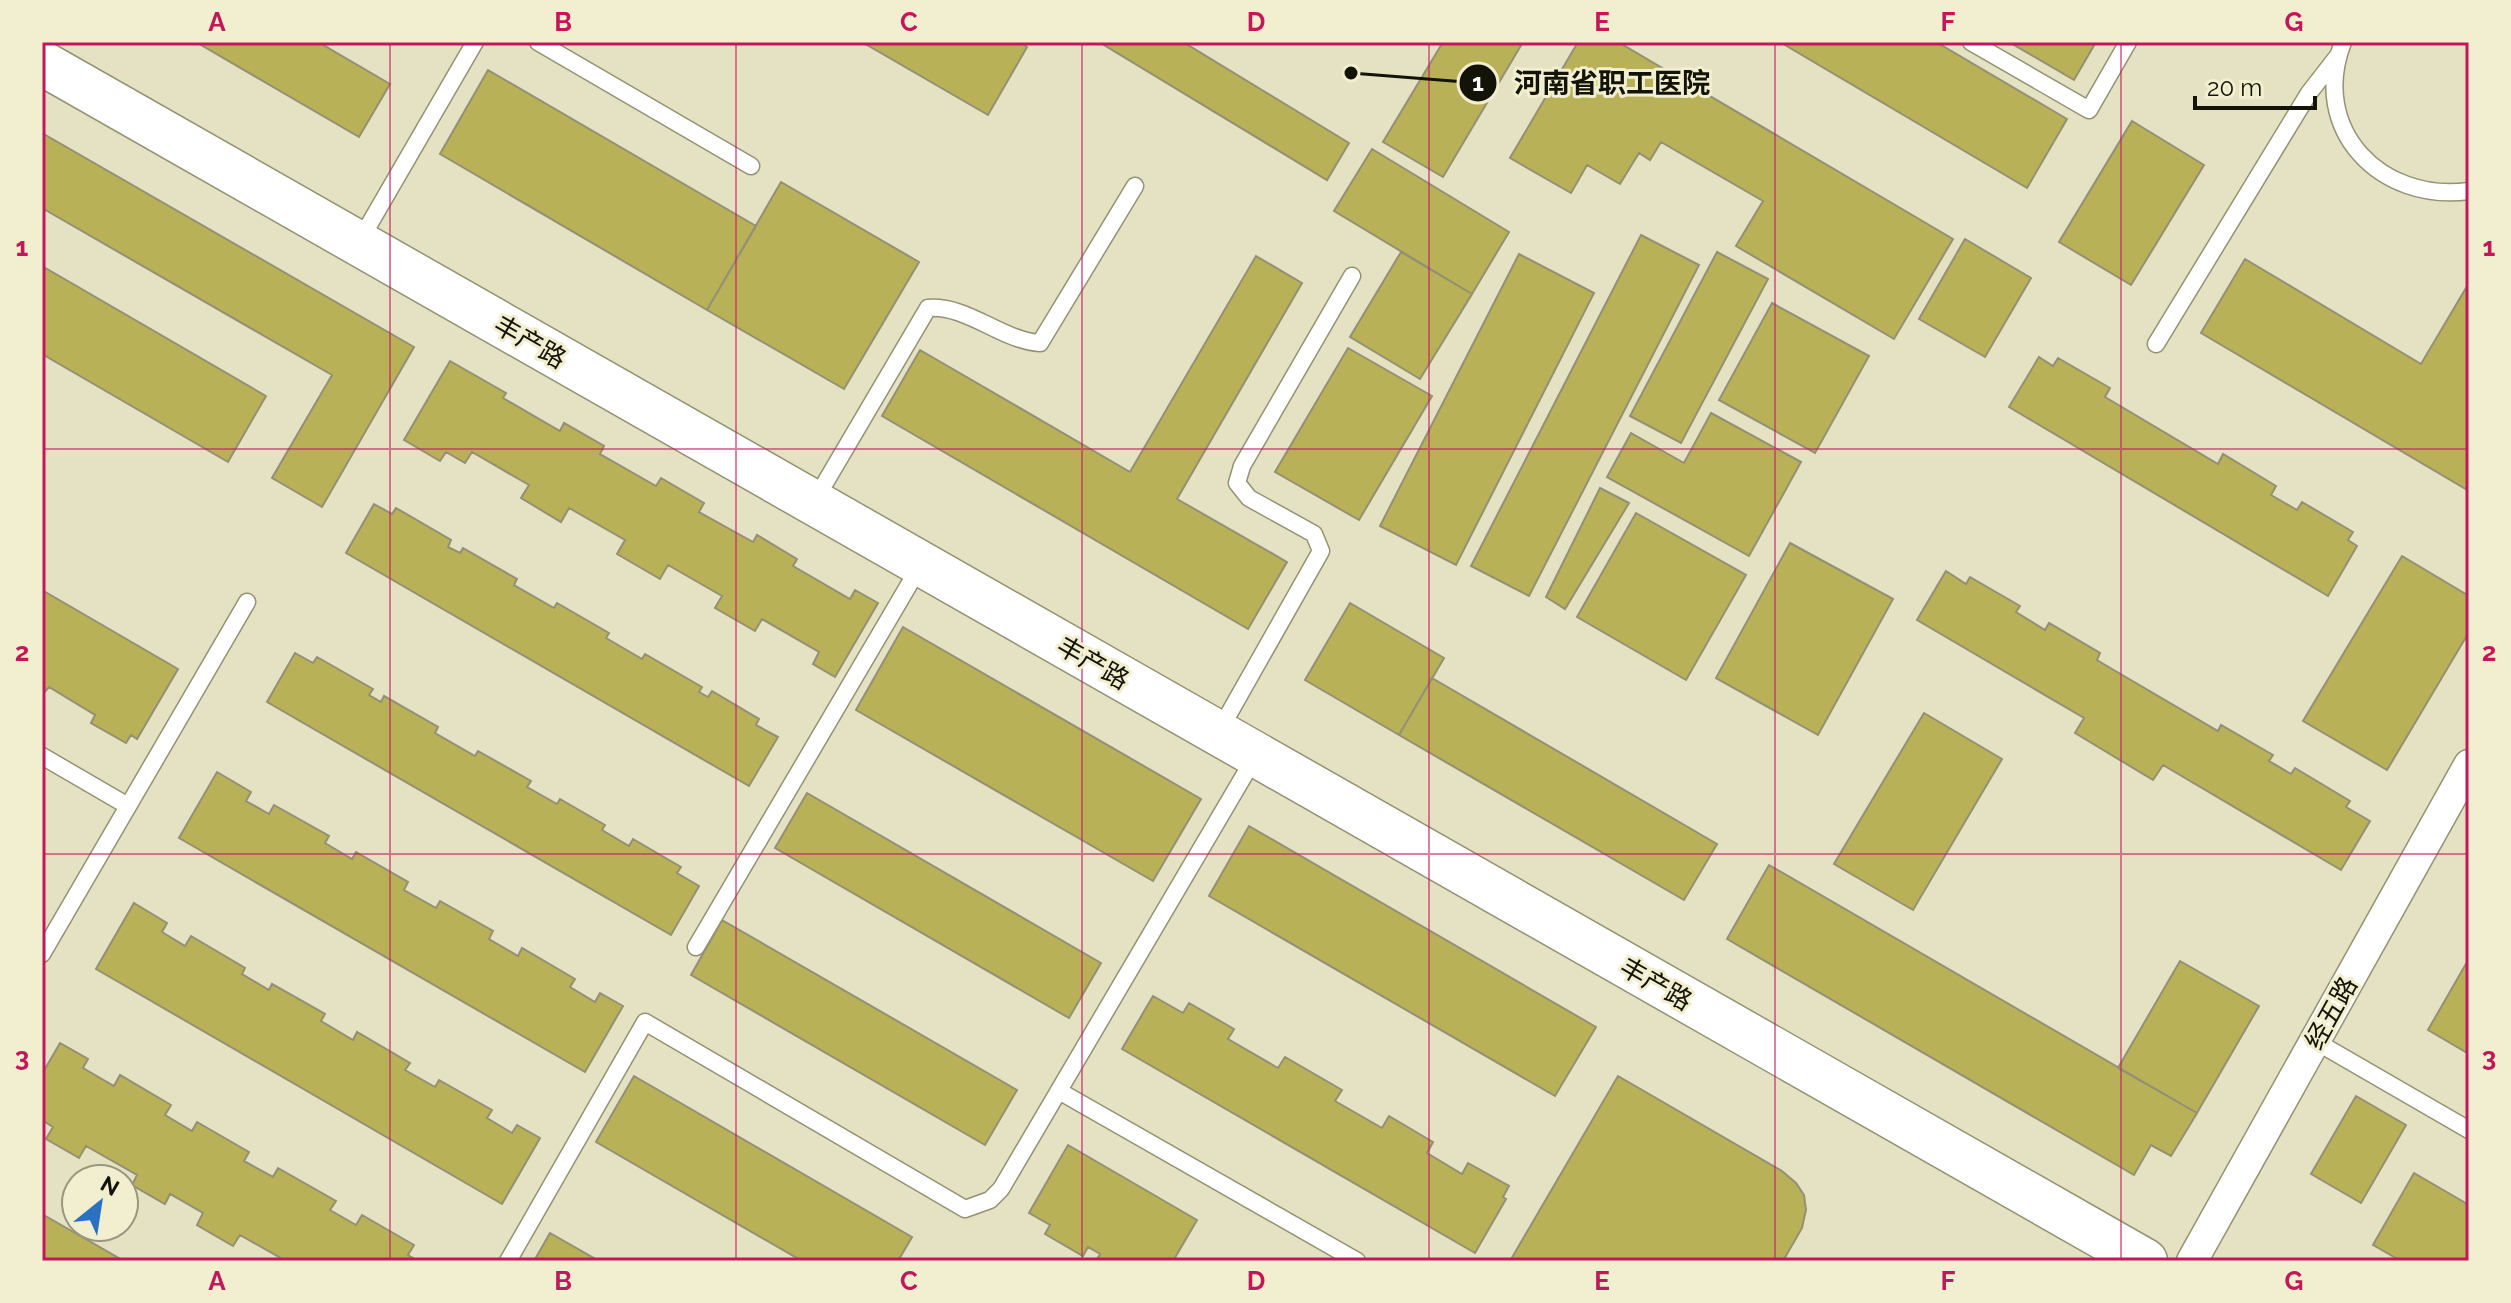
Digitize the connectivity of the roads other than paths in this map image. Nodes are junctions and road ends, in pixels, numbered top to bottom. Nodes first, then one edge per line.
1 (475, 42) edge
2 (538, 42) edge
3 (1971, 42) edge
4 (2128, 42) edge
5 (2340, 50) edge
6 (42, 63) edge
7 (751, 166) dead end
8 (1135, 186) dead end
9 (2469, 191) edge
10 (358, 243) junction
11 (1352, 276) dead end
12 (2156, 344) dead end
13 (813, 503) junction
14 (921, 565) junction
15 (247, 602) dead end
16 (1218, 734) junction
17 (42, 756) edge
18 (1256, 756) junction
19 (2469, 765) edge
20 (128, 806) junction
21 (696, 947) dead end
22 (42, 954) edge
23 (2315, 1041) junction
24 (1059, 1091) junction
25 (2469, 1130) edge
26 (508, 1261) edge
27 (1357, 1261) edge
28 (2145, 1261) edge
29 (2192, 1261) edge

1 - 10 lane
2 - 7 lane
3 - 4 lane
5 - 9 lane
5 - 12 lane
6 - 10 street, 丰产路
8 - 13 lane
10 - 13 street, 丰产路
11 - 16 lane
13 - 14 street, 丰产路
14 - 16 street, 丰产路
14 - 21 lane
15 - 20 lane
16 - 18 street, 丰产路
17 - 20 lane
18 - 24 lane
18 - 28 street, 丰产路
19 - 23 street, 经五路
20 - 22 lane
23 - 25 lane
23 - 29 street, 经五路
24 - 26 lane
24 - 27 lane

